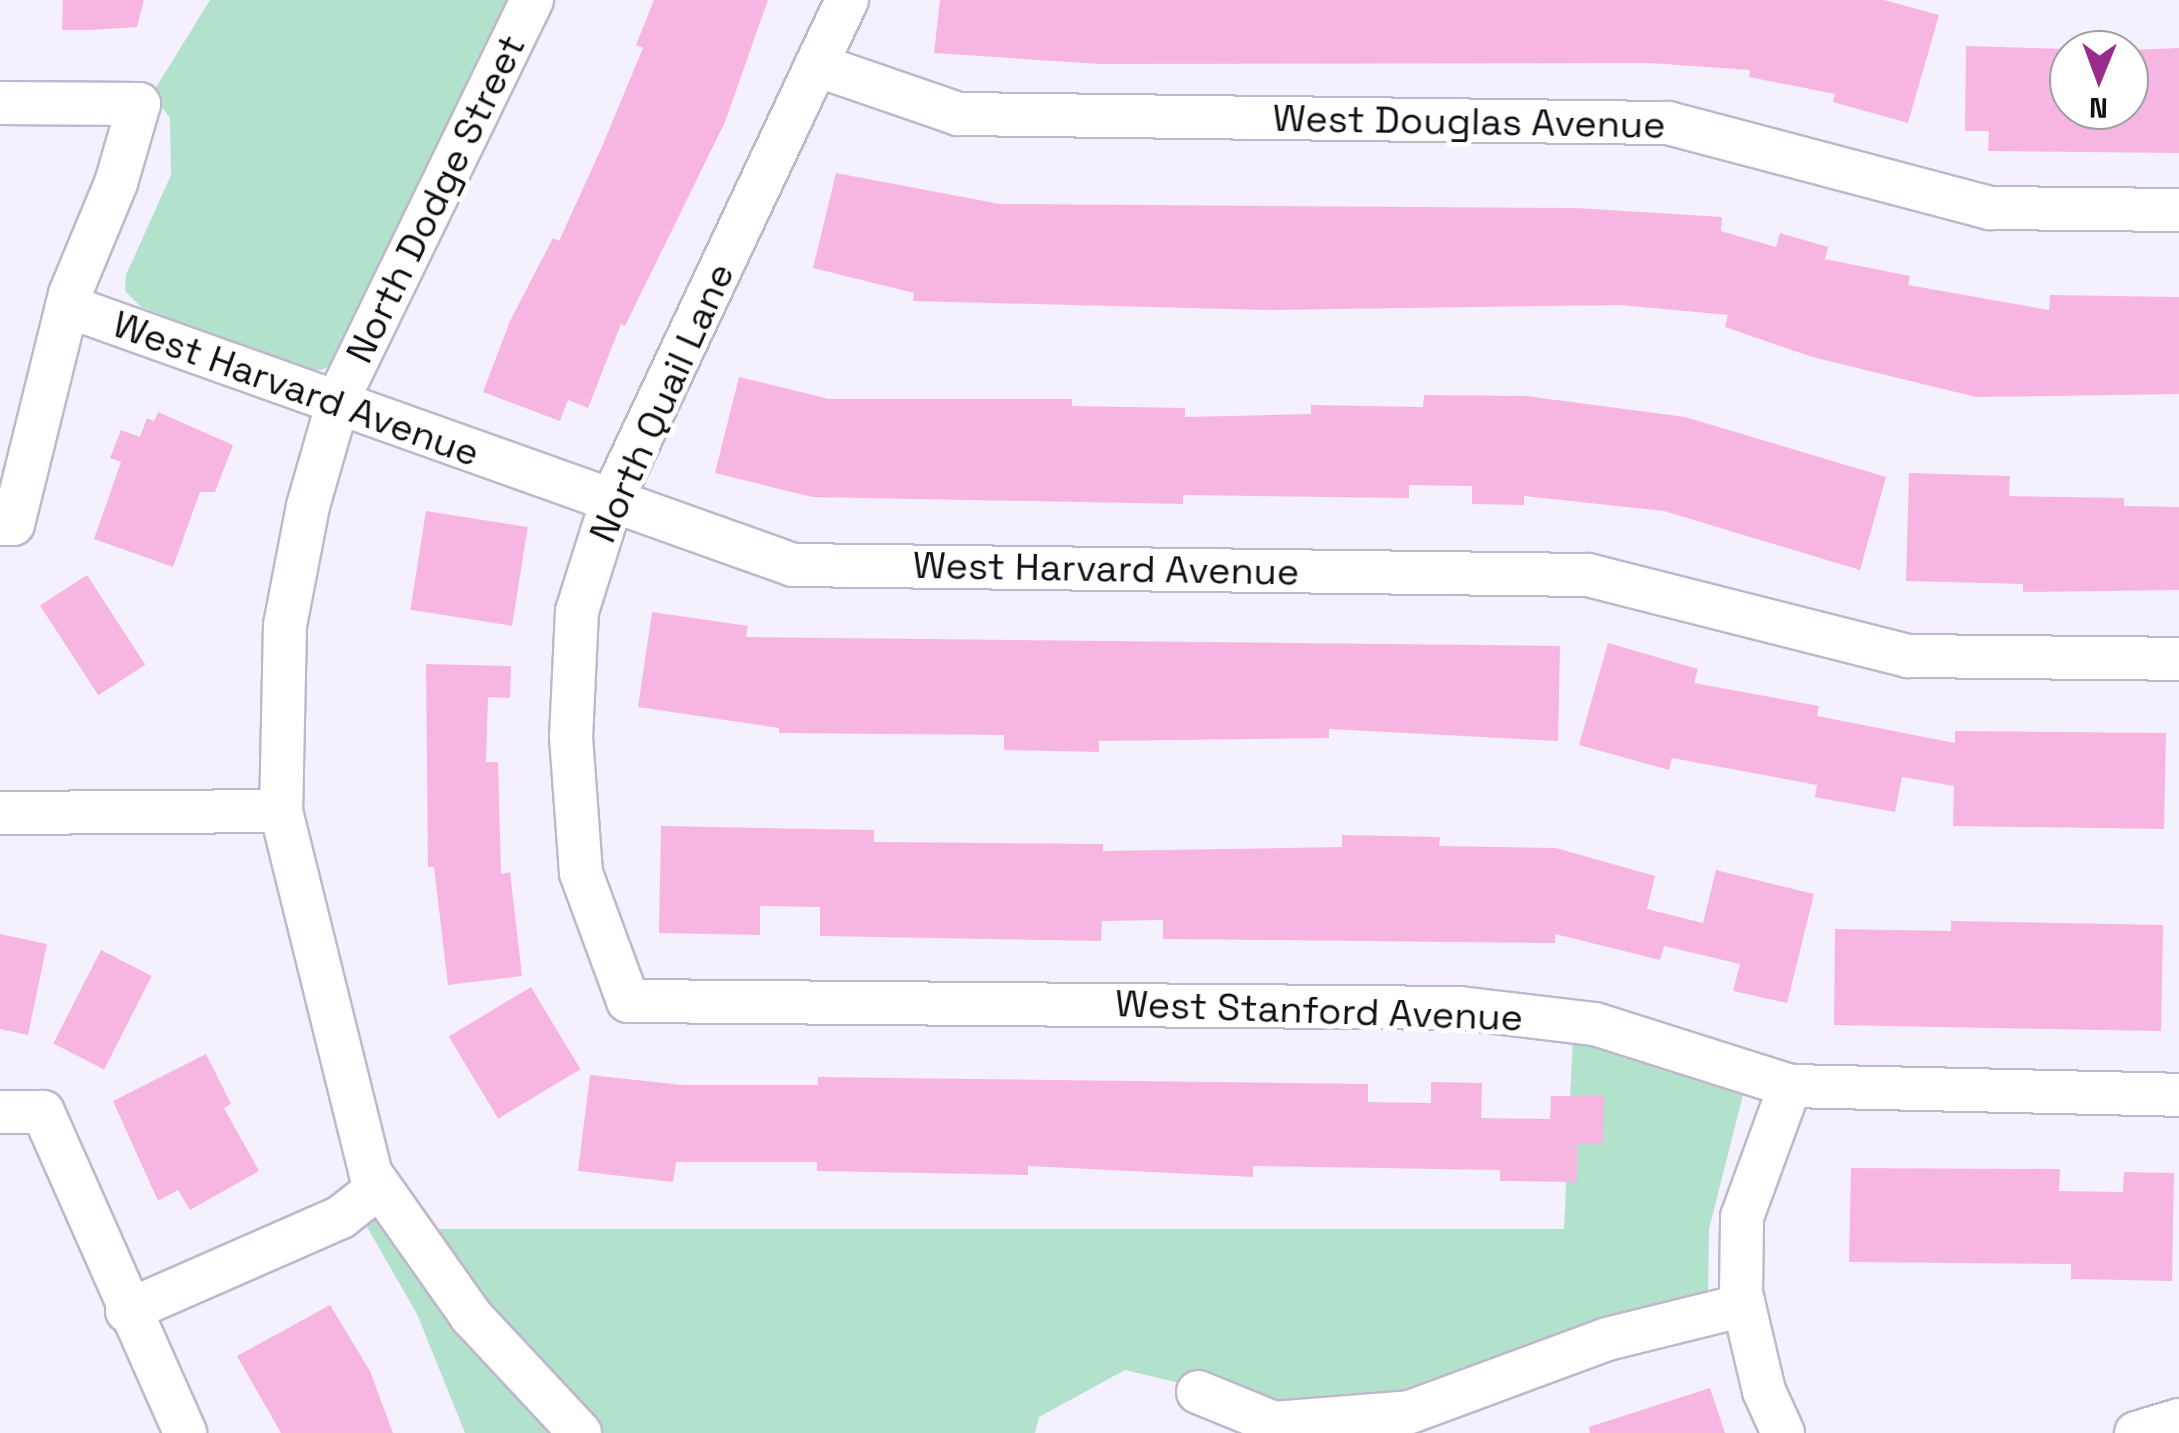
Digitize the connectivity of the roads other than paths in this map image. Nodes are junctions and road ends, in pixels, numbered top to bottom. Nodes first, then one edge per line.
1 (532, 0) edge
2 (847, 0) edge
3 (816, 64) junction
4 (0, 103) edge
5 (2179, 210) edge
6 (67, 306) junction
7 (338, 404) junction
8 (611, 503) junction
9 (6, 524) edge
10 (2179, 659) edge
11 (282, 810) junction
12 (0, 813) edge
13 (628, 1002) joint
14 (1790, 1086) junction
15 (2179, 1095) edge
16 (0, 1112) edge
17 (379, 1187) junction
18 (1744, 1305) junction
19 (128, 1310) junction
20 (1198, 1392) dead end
21 (2179, 1420) edge
22 (185, 1433) edge
23 (580, 1433) edge
24 (1784, 1433) edge
25 (2136, 1433) edge

1 - 7 street, North Dodge Street
2 - 3 street, North Quail Lane
3 - 5 street, West Douglas Avenue
3 - 8 street, North Quail Lane
4 - 6 street
6 - 7 street, West Harvard Avenue
6 - 9 street
7 - 8 street, West Harvard Avenue
7 - 11 street, North Dodge Street
8 - 10 street, West Harvard Avenue
8 - 13 street, North Quail Lane
11 - 12 street
11 - 17 street, North Dodge Street
13 - 14 street, West Stanford Avenue
14 - 15 street, West Stanford Avenue
14 - 18 street
16 - 19 street
17 - 19 street
17 - 23 street, North Dodge Street
18 - 20 street
18 - 24 street
19 - 22 street
21 - 25 street

